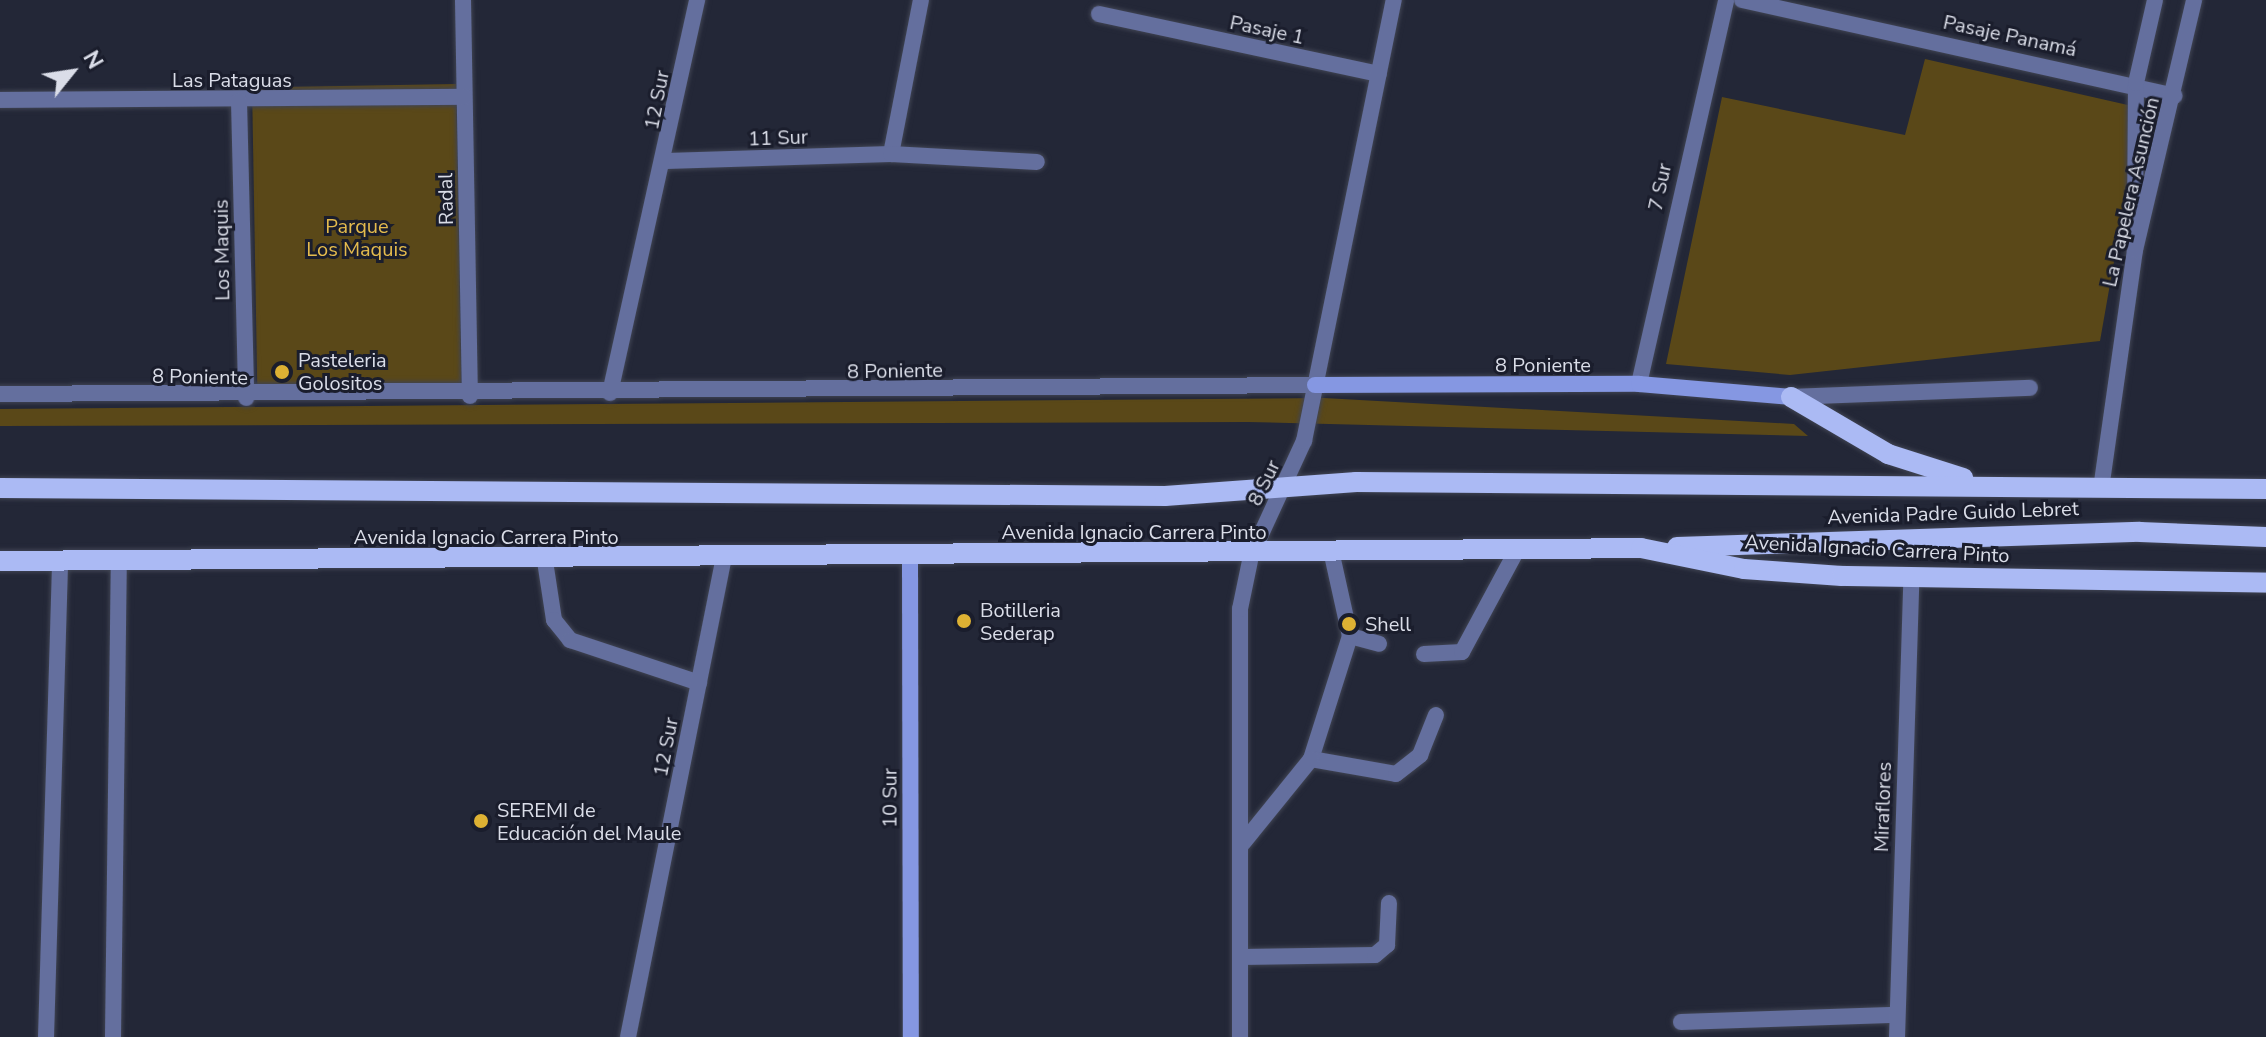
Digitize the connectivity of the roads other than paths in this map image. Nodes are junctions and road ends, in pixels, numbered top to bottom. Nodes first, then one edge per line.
1 (463, 0) edge
2 (697, 0) edge
3 (921, 0) edge
4 (1394, 0) edge
5 (1726, 0) edge
6 (1742, 0) edge
7 (2155, 0) edge
8 (2194, 0) edge
9 (1783, 4) edge
10 (1099, 14) dead end
11 (1379, 74) junction
12 (2136, 83) junction
13 (2174, 96) junction
14 (464, 97) junction
15 (0, 100) edge
16 (239, 101) junction
17 (891, 154) junction
18 (666, 161) junction
19 (1037, 162) dead end
20 (2135, 250) junction
21 (1639, 384) junction
22 (1315, 385) junction
23 (2030, 388) dead end
24 (610, 393) junction
25 (0, 394) edge
26 (470, 396) junction
27 (1791, 397) junction
28 (246, 398) junction
29 (1284, 485) junction
30 (1982, 485) junction
31 (0, 488) edge
32 (2101, 489) junction
33 (2266, 489) edge
34 (2266, 537) edge
35 (1641, 548) junction
36 (1517, 550) junction
37 (1332, 555) junction
38 (1251, 556) junction
39 (910, 559) junction
40 (723, 560) junction
41 (0, 561) edge
42 (60, 561) junction
43 (119, 561) junction
44 (545, 561) junction
45 (1911, 579) junction
46 (2266, 583) edge
47 (1350, 636) junction
48 (1379, 644) dead end
49 (1462, 652) junction
50 (1424, 654) dead end
51 (1455, 668) dead end
52 (699, 683) junction
53 (1436, 715) dead end
54 (1311, 759) junction
55 (1243, 843) junction
56 (1389, 903) dead end
57 (1241, 957) junction
58 (1897, 1015) junction
59 (1681, 1022) dead end
60 (46, 1037) edge
61 (113, 1037) edge
62 (628, 1037) edge
63 (911, 1037) edge
64 (1240, 1037) edge
65 (1897, 1037) edge

1 - 14 street, Radal
2 - 18 street, 12 Sur
3 - 17 street
4 - 11 street, 8 Sur
5 - 21 street, 7 Sur
6 - 9 street, Pasaje Panamá
7 - 12 street
8 - 13 street, La Papelera Asunción
9 - 12 street, Pasaje Panamá
10 - 11 street, Pasaje 1
11 - 22 street, 8 Sur
12 - 13 street, Pasaje Panamá
12 - 20 street
13 - 20 street, La Papelera Asunción
14 - 16 street, Las Pataguas
14 - 26 street, Radal
15 - 16 street, Las Pataguas
16 - 28 street, Los Maquis
17 - 18 street, 11 Sur
17 - 19 street, 11 Sur
18 - 24 street, 12 Sur
20 - 32 street, La Papelera Asunción
21 - 22 street, 8 Poniente
21 - 27 street, 8 Poniente
22 - 24 street, 8 Poniente
22 - 29 street, 8 Sur
23 - 27 street
24 - 26 street, 8 Poniente
25 - 28 street, 8 Poniente
26 - 28 street, 8 Poniente
27 - 30 main road
29 - 30 main road, Avenida Ignacio Carrera Pinto
29 - 31 main road, Avenida Ignacio Carrera Pinto
29 - 38 street, 8 Sur
30 - 32 main road, Avenida Ignacio Carrera Pinto
32 - 33 main road, Avenida Ignacio Carrera Pinto
34 - 35 main road, Avenida Padre Guido Lebret
35 - 36 main road, Avenida Ignacio Carrera Pinto
35 - 45 main road, Avenida Ignacio Carrera Pinto
36 - 37 main road, Avenida Ignacio Carrera Pinto
36 - 49 street
37 - 38 main road, Avenida Ignacio Carrera Pinto
37 - 47 street
38 - 39 main road, Avenida Ignacio Carrera Pinto
38 - 55 street, 8 Sur
39 - 40 main road, Avenida Ignacio Carrera Pinto
39 - 63 street, 10 Sur
40 - 44 main road, Avenida Ignacio Carrera Pinto
40 - 52 street, 12 Sur
41 - 42 main road, Avenida Ignacio Carrera Pinto
42 - 43 main road, Avenida Ignacio Carrera Pinto
42 - 60 street
43 - 44 main road, Avenida Ignacio Carrera Pinto
43 - 61 street
44 - 52 street
45 - 46 main road, Avenida Ignacio Carrera Pinto
45 - 58 street, Miraflores
47 - 48 street
47 - 54 street
49 - 50 street
49 - 51 street
52 - 62 street, 12 Sur
53 - 54 street
54 - 55 street
55 - 57 street, 8 Sur
56 - 57 street
57 - 64 street, 8 Sur
58 - 59 street
58 - 65 street, Miraflores

